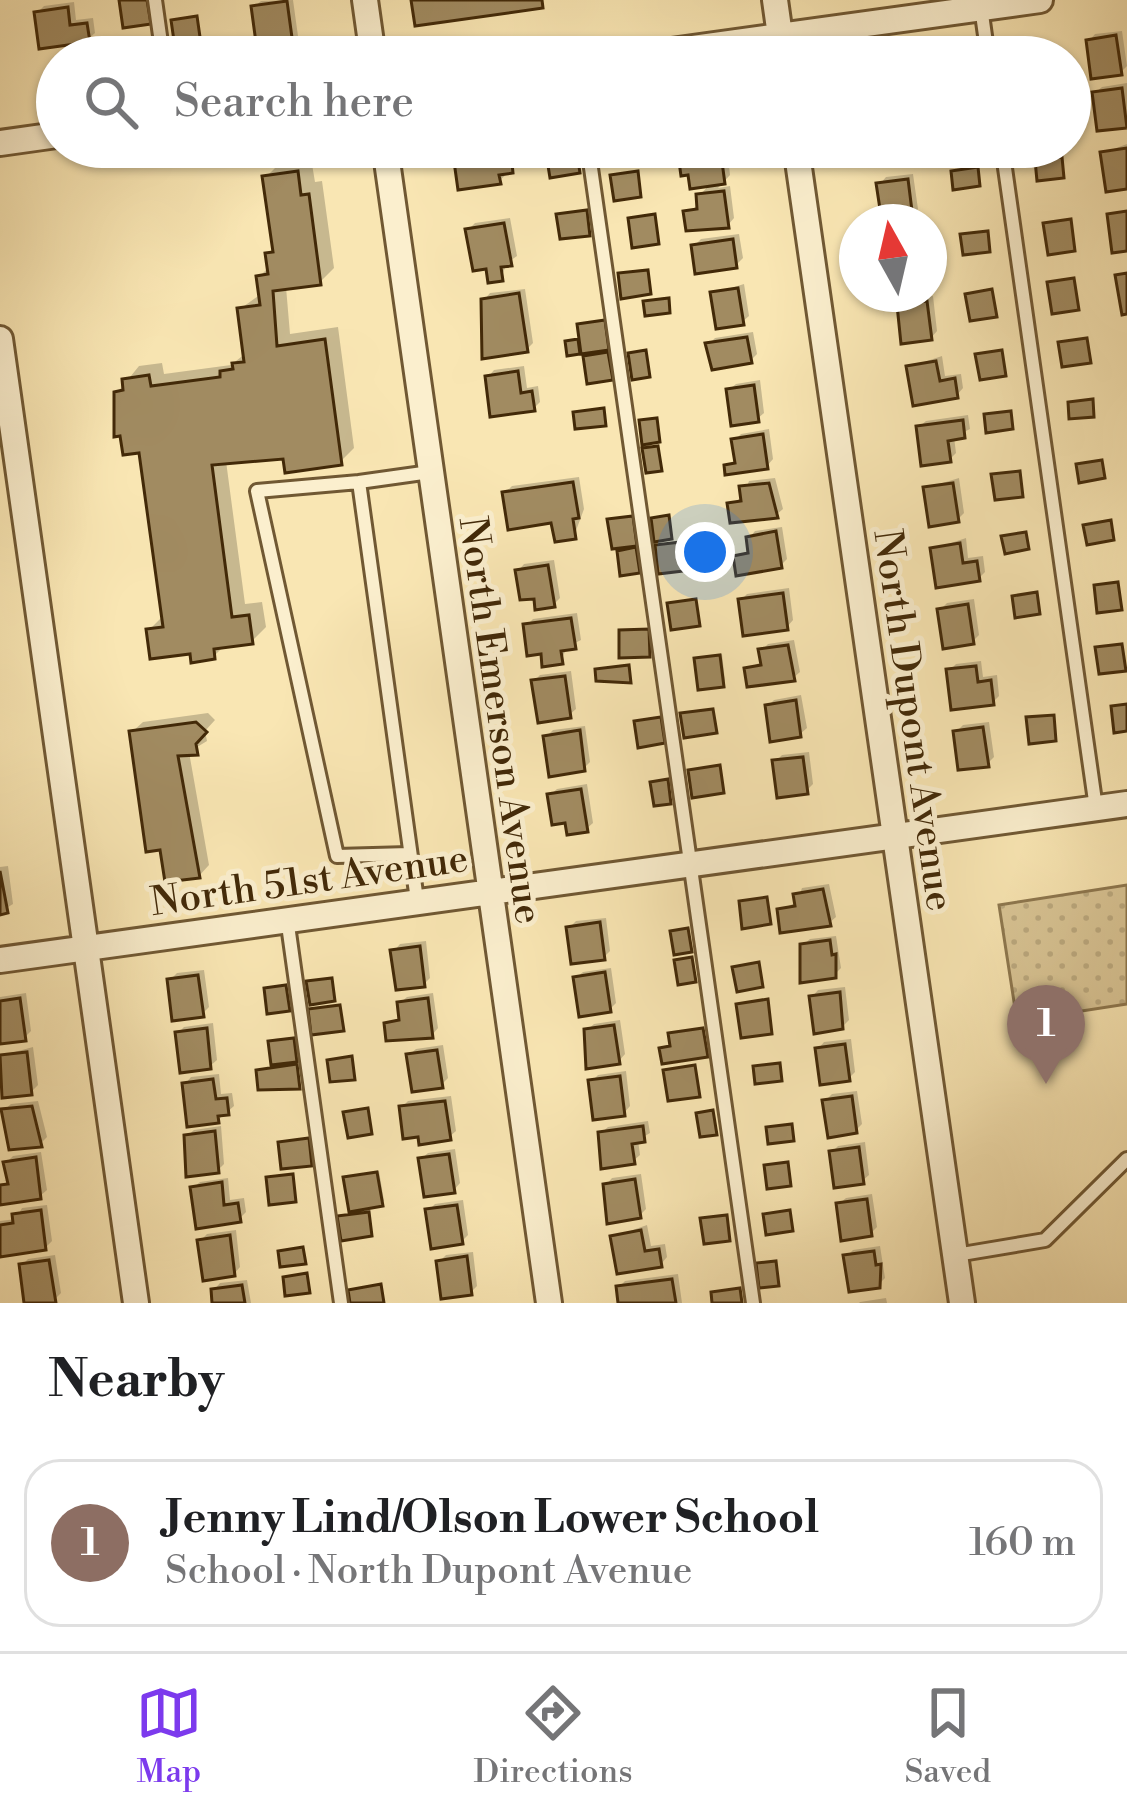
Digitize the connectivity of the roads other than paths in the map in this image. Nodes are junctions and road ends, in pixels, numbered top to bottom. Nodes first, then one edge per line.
1 (155, 0) edge
2 (365, 0) edge
3 (775, 0) edge
4 (1040, 0) edge
5 (981, 4) edge
6 (160, 36) edge
7 (370, 36) edge
8 (780, 36) edge
9 (829, 36) edge
10 (985, 36) edge
11 (36, 138) edge
12 (0, 143) edge
13 (389, 168) edge
14 (591, 168) edge
15 (799, 168) edge
16 (1005, 168) edge
17 (0, 339) edge
18 (432, 472) junction
19 (359, 482) junction
20 (1127, 804) edge
21 (1096, 808) junction
22 (896, 836) junction
23 (410, 854) junction
24 (690, 862) junction
25 (488, 890) junction
26 (416, 900) junction
27 (286, 917) junction
28 (85, 947) junction
29 (0, 960) edge
30 (1127, 1159) edge
31 (954, 1255) junction
32 (136, 1303) edge
33 (341, 1303) edge
34 (549, 1303) edge
35 (753, 1303) edge
36 (962, 1303) edge

1 - 6 lane
2 - 7 street
3 - 8 street
4 - 5 street
5 - 9 street
5 - 10 lane
11 - 12 street
13 - 18 street, North Emerson Avenue
14 - 24 lane
15 - 22 street, North Dupont Avenue
16 - 21 lane
17 - 28 street
18 - 19 lane
18 - 25 street, North Emerson Avenue
19 - 23 lane
19 - 23 lane
20 - 21 street, North 51st Avenue
21 - 22 street, North 51st Avenue
22 - 24 street, North 51st Avenue
22 - 31 street, North Dupont Avenue
23 - 26 lane
24 - 25 street, North 51st Avenue
24 - 35 lane
25 - 26 street, North 51st Avenue
25 - 34 street, North Emerson Avenue
26 - 27 street, North 51st Avenue
27 - 28 street, North 51st Avenue
27 - 33 lane
28 - 29 street, North 51st Avenue
28 - 32 street
30 - 31 lane
31 - 36 street, North Dupont Avenue

